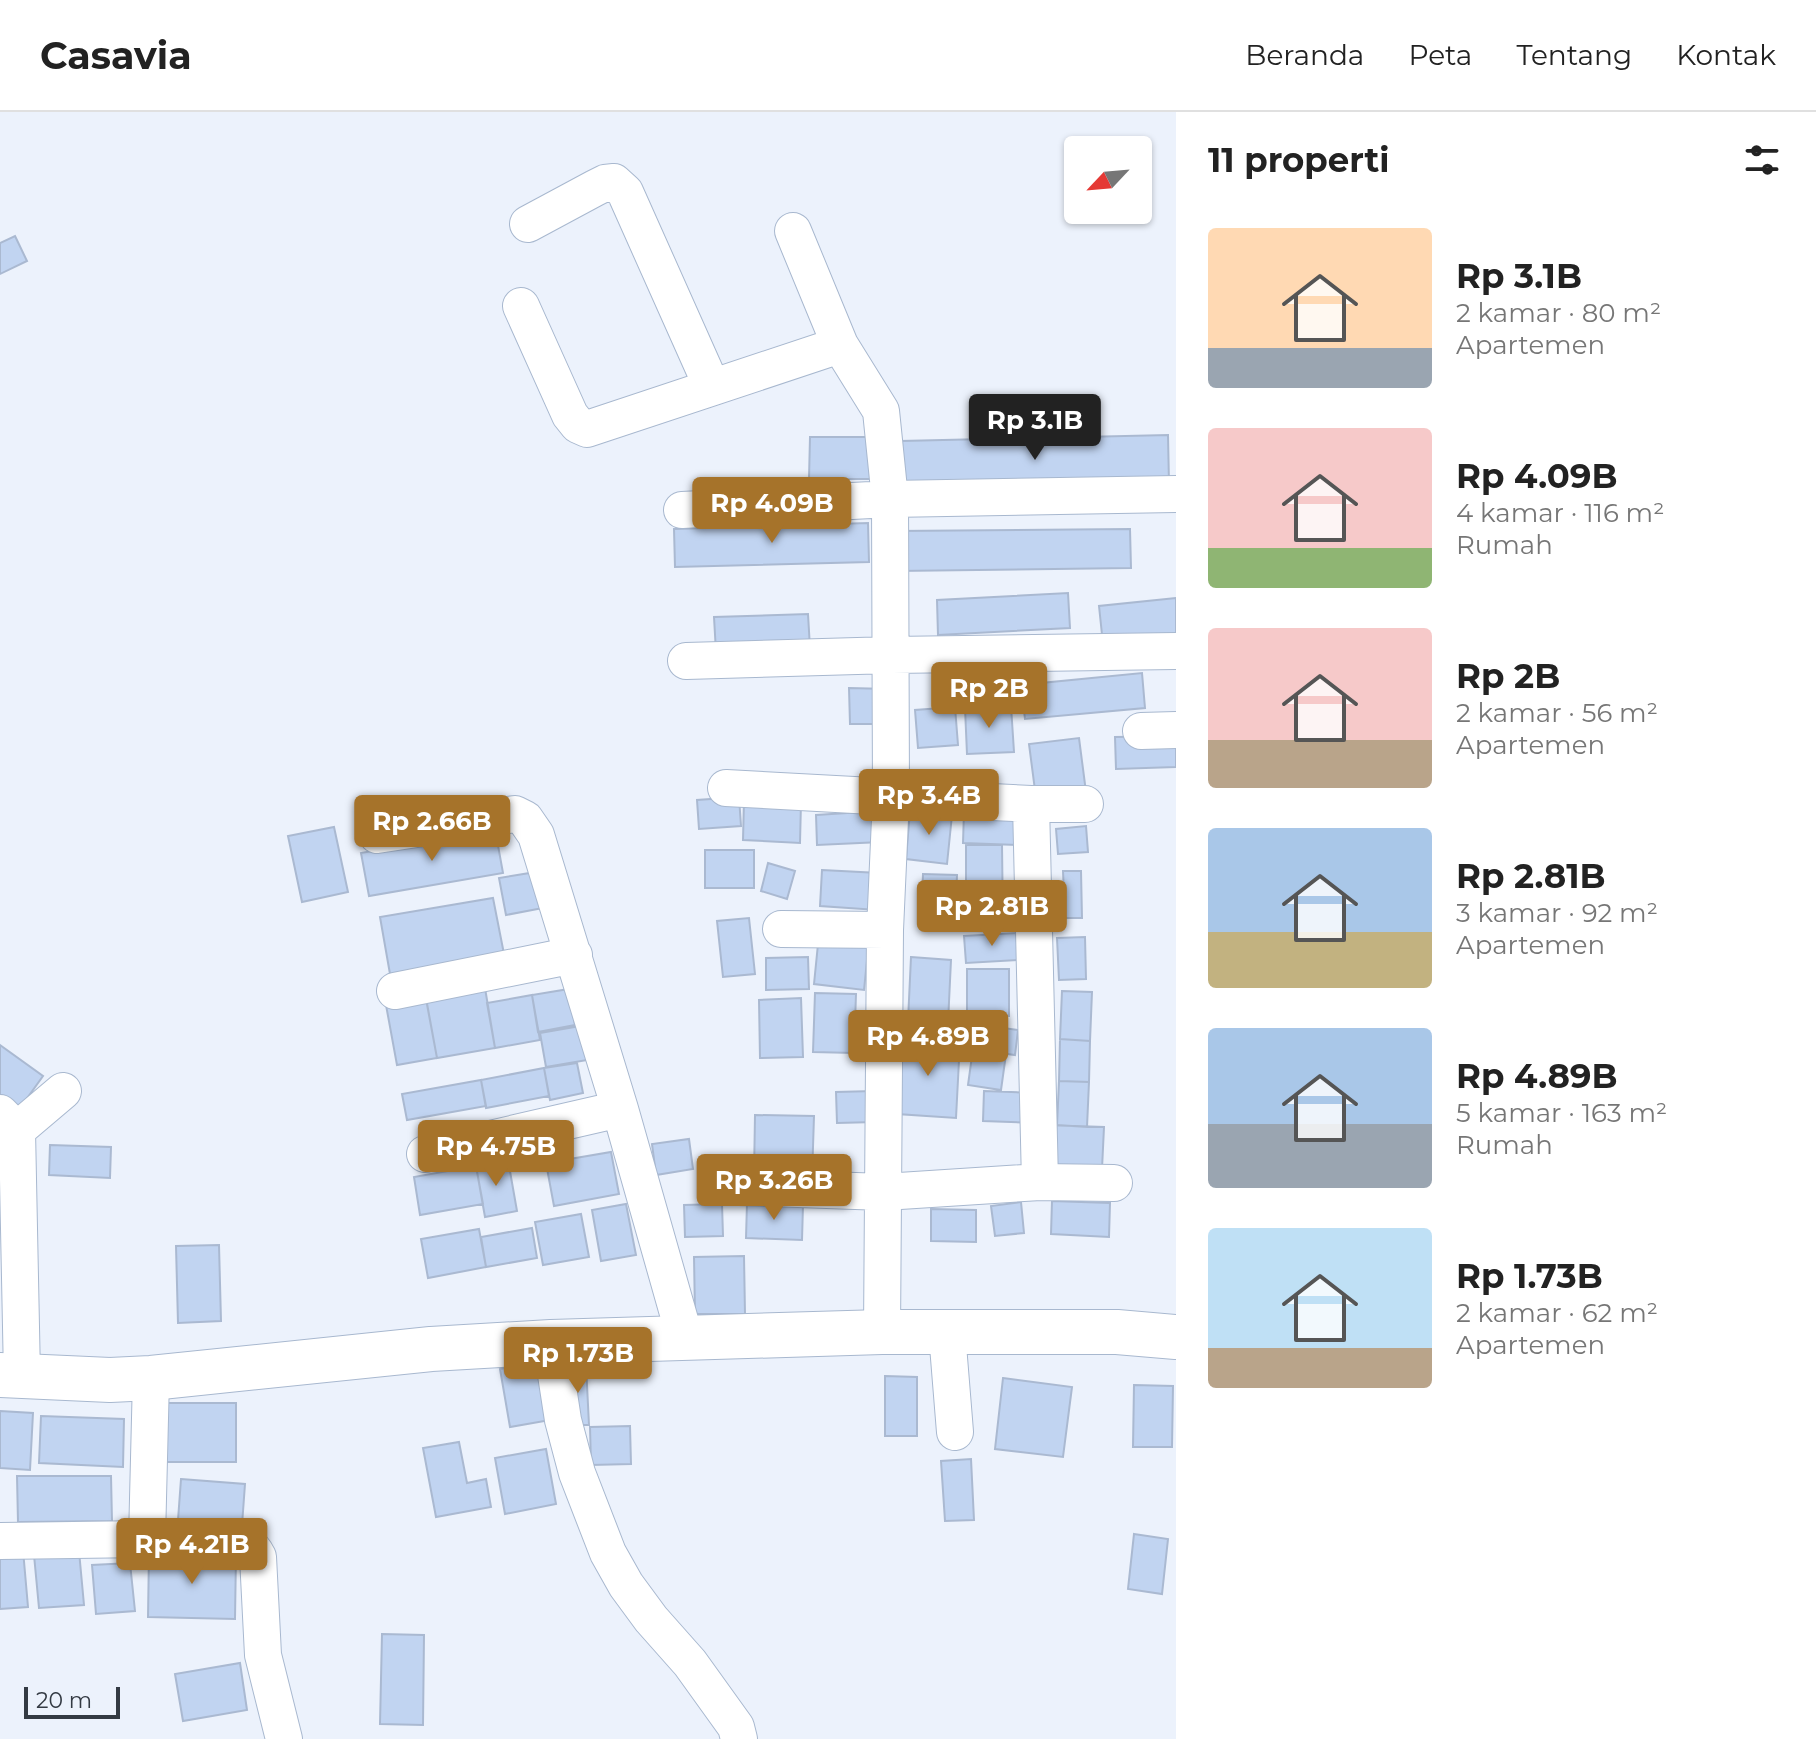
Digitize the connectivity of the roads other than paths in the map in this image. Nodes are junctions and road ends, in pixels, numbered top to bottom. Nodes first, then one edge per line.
1 (528, 224) dead end
2 (793, 231) dead end
3 (521, 306) dead end
4 (840, 345) junction
5 (712, 387) junction
6 (1176, 494) edge
7 (890, 499) junction
8 (682, 510) dead end
9 (1176, 651) edge
10 (892, 655) junction
11 (686, 661) dead end
12 (726, 788) dead end
13 (891, 797) junction
14 (1031, 804) junction
15 (1085, 804) dead end
16 (377, 835) dead end
17 (781, 929) dead end
18 (885, 930) junction
19 (574, 955) junction
20 (395, 991) dead end
21 (63, 1091) dead end
22 (620, 1109) junction
23 (8, 1121) edge
24 (425, 1154) dead end
25 (1040, 1182) junction
26 (1114, 1183) dead end
27 (739, 1187) dead end
28 (884, 1192) junction
29 (882, 1332) junction
30 (947, 1333) junction
31 (1176, 1337) edge
32 (685, 1338) junction
33 (551, 1342) junction
34 (11, 1376) edge
35 (151, 1378) junction
36 (955, 1432) dead end
37 (147, 1539) junction
38 (0, 1541) edge
39 (284, 1739) edge
40 (739, 1739) edge

1 - 5 street
2 - 4 street
3 - 5 street
4 - 5 street
4 - 7 street
6 - 7 street
7 - 8 street
7 - 10 street
9 - 10 street
10 - 11 street
10 - 13 street
12 - 13 street
13 - 14 street
13 - 18 street
14 - 15 street
14 - 25 street
16 - 19 street
17 - 18 street
18 - 28 street
19 - 20 street
19 - 22 street
21 - 23 street
22 - 24 street
22 - 32 street
23 - 34 street
25 - 26 street
25 - 28 street
27 - 28 street
28 - 29 street
29 - 30 street
29 - 32 street
30 - 31 street
30 - 36 street
32 - 33 street
33 - 35 street
33 - 40 street
34 - 35 street
35 - 37 street
37 - 38 street
37 - 39 street

